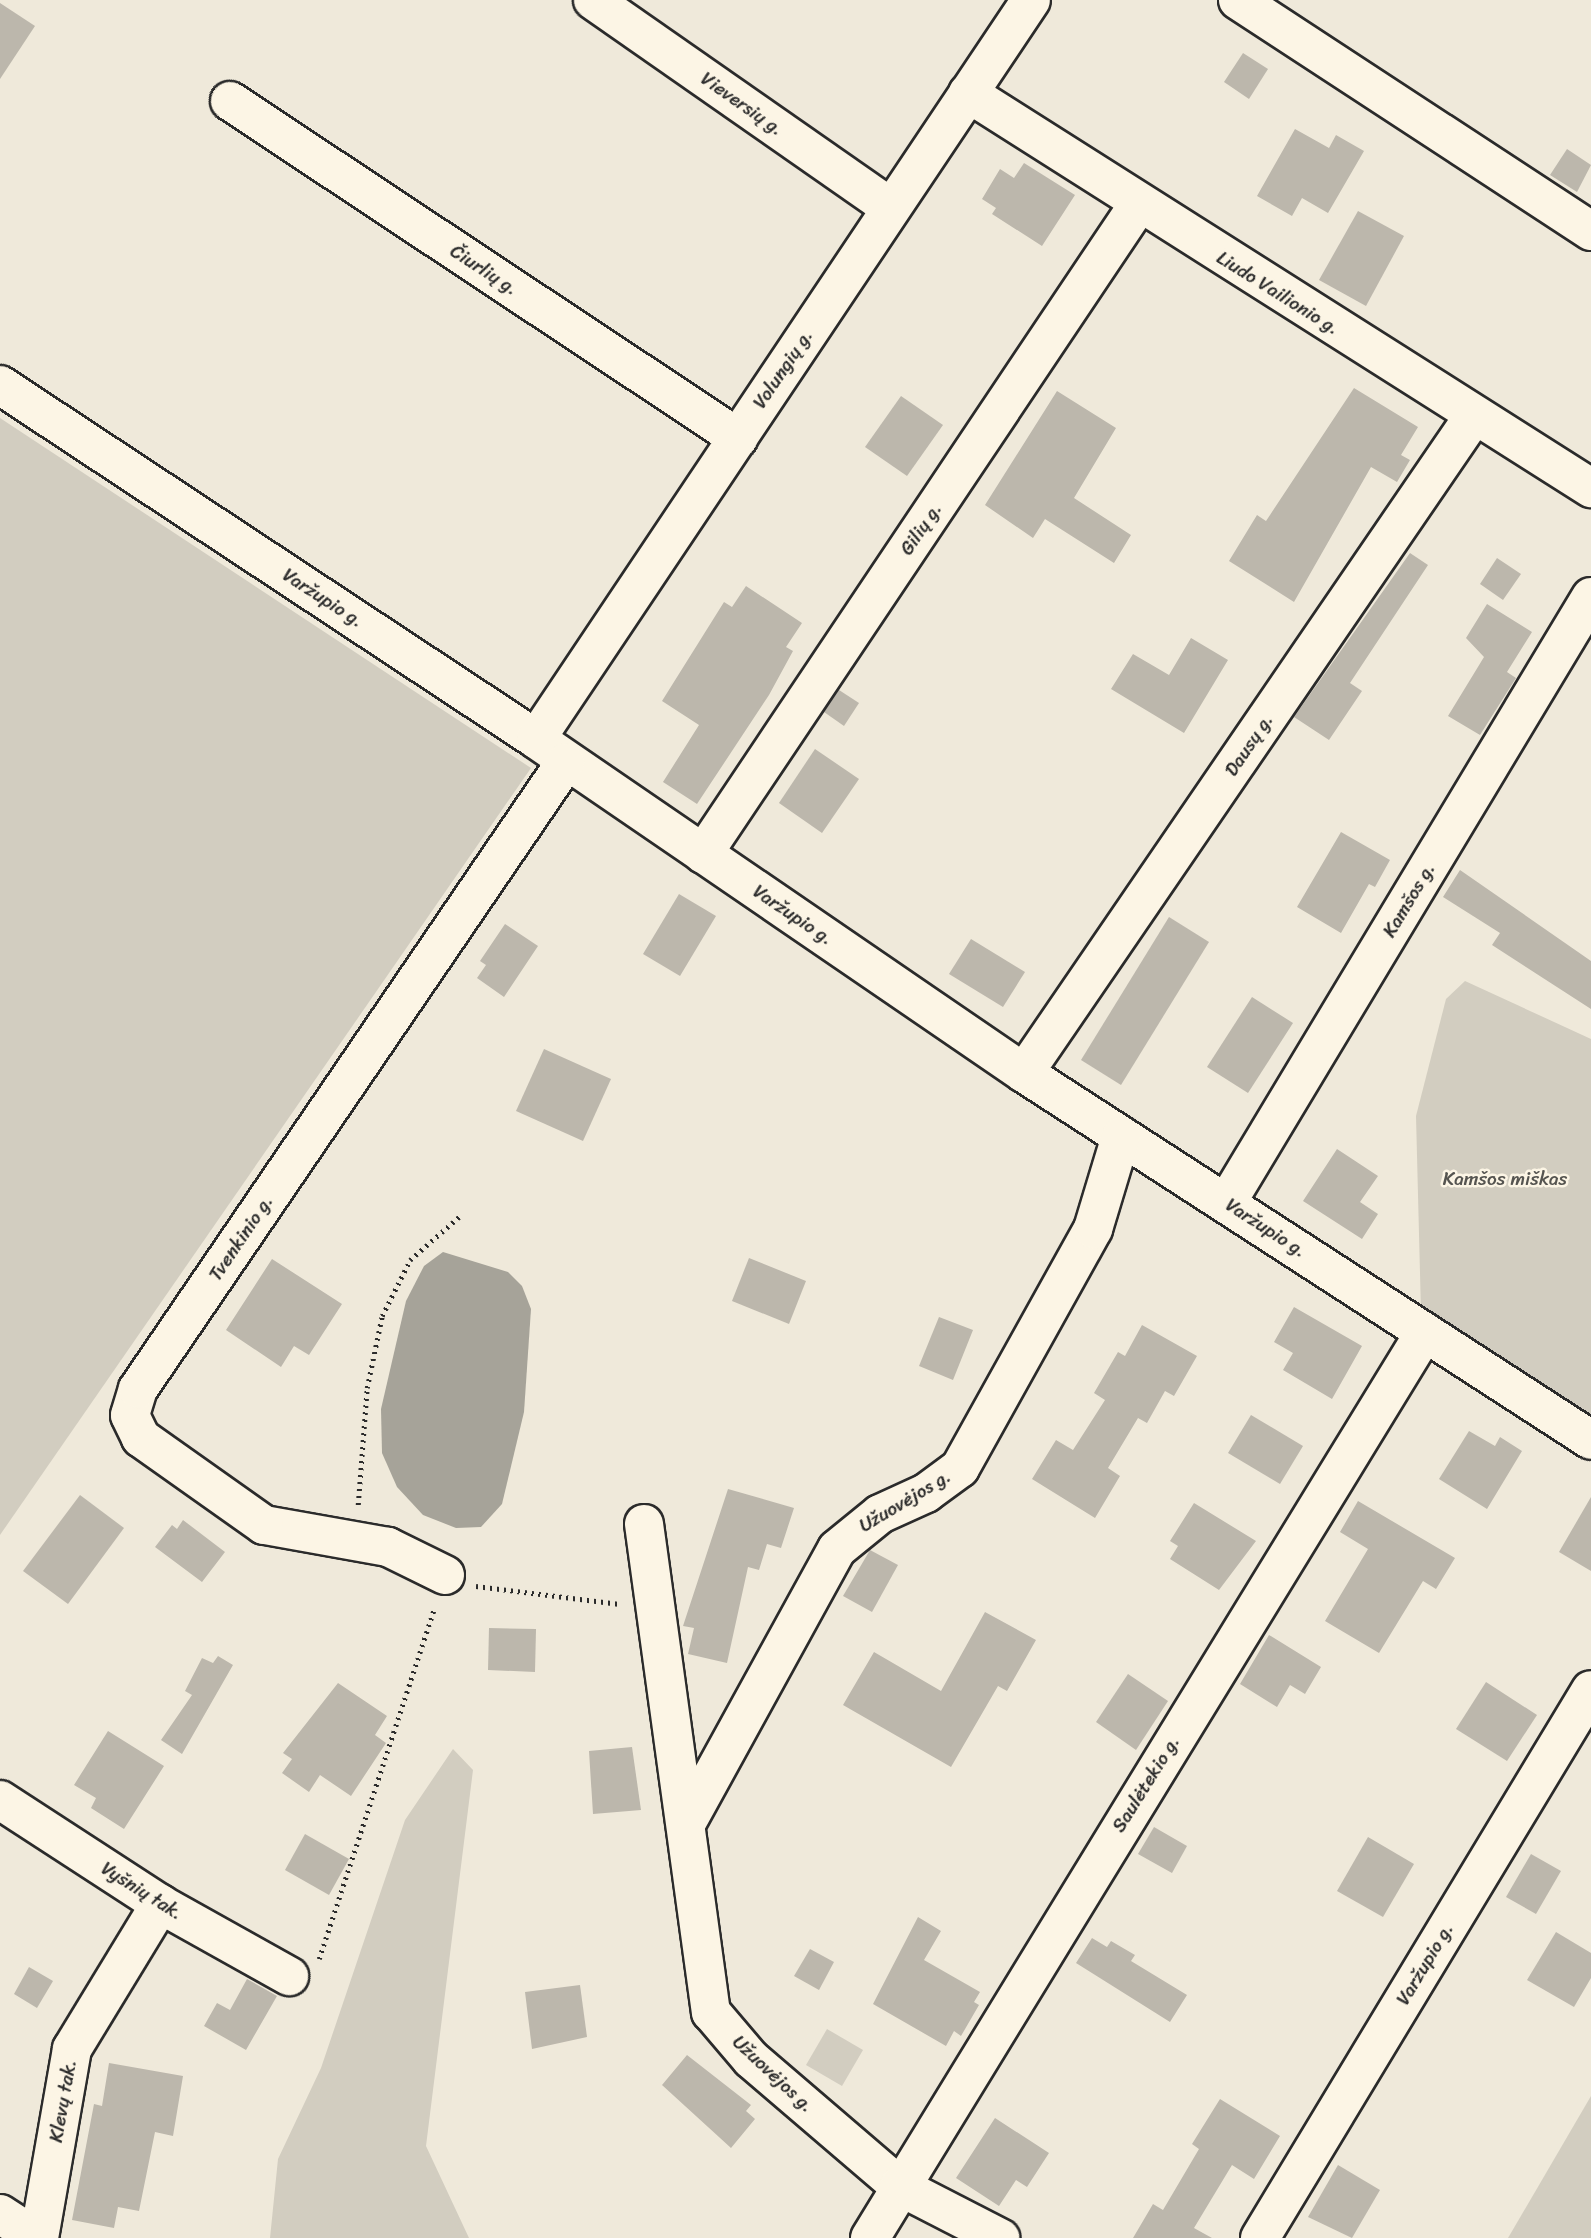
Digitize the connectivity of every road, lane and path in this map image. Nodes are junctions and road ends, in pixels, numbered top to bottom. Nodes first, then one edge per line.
1 (593, 0) edge
2 (1031, 0) edge
3 (1238, 0) edge
4 (968, 93) junction
5 (230, 102) dead end
6 (1139, 205) junction
7 (891, 208) junction
8 (1591, 231) edge
9 (0, 384) edge
10 (1473, 417) junction
11 (738, 438) junction
12 (1591, 488) edge
13 (1591, 597) edge
14 (536, 739) junction
15 (565, 763) junction
16 (703, 853) junction
17 (1024, 1073) junction
18 (1121, 1136) junction
19 (1227, 1202) junction
20 (460, 1216) dead end
21 (1425, 1332) junction
22 (1591, 1440) edge
23 (644, 1524) dead end
24 (355, 1541) junction
25 (445, 1575) junction
26 (656, 1607) junction
27 (1591, 1690) edge
28 (0, 1800) edge
29 (688, 1820) junction
30 (160, 1904) junction
31 (302, 1974) joint
32 (899, 2186) junction
33 (0, 2214) edge
34 (38, 2238) edge
35 (870, 2238) edge
36 (1000, 2238) edge
37 (1259, 2238) edge

1 - 7 street, Vieversių g.
2 - 4 street, Volungių g.
3 - 8 street
4 - 6 street, Liudo Vailionio g.
4 - 7 street, Volungių g.
5 - 11 street, Čiurlių g.
6 - 10 street, Liudo Vailionio g.
6 - 16 street, Gilių g.
7 - 11 street, Volungių g.
9 - 14 street, Varžupio g.
10 - 12 street, Liudo Vailionio g.
10 - 17 street, Dausų g.
11 - 14 street, Volungių g.
13 - 19 street, Kamšos g.
14 - 15 street, Varžupio g.
15 - 16 street, Varžupio g.
15 - 24 street, Tvenkinio g.
16 - 17 street, Varžupio g.
17 - 18 street, Varžupio g.
18 - 19 street, Varžupio g.
18 - 29 street, Užuovėjos g.
19 - 21 street, Varžupio g.
20 - 24 path
21 - 22 street, Varžupio g.
21 - 32 street, Saulėtekio g.
23 - 26 street, Užuovėjos g.
24 - 25 street, Tvenkinio g.
25 - 26 path
25 - 31 path
26 - 29 street, Užuovėjos g.
27 - 37 street, Varžupio g.
28 - 30 street, Vyšnių tak.
29 - 32 street, Užuovėjos g.
30 - 31 street, Vyšnių tak.
30 - 34 street, Klevų tak.
32 - 35 street, Saulėtekio g.
32 - 36 street, Užuovėjos g.
33 - 34 street

